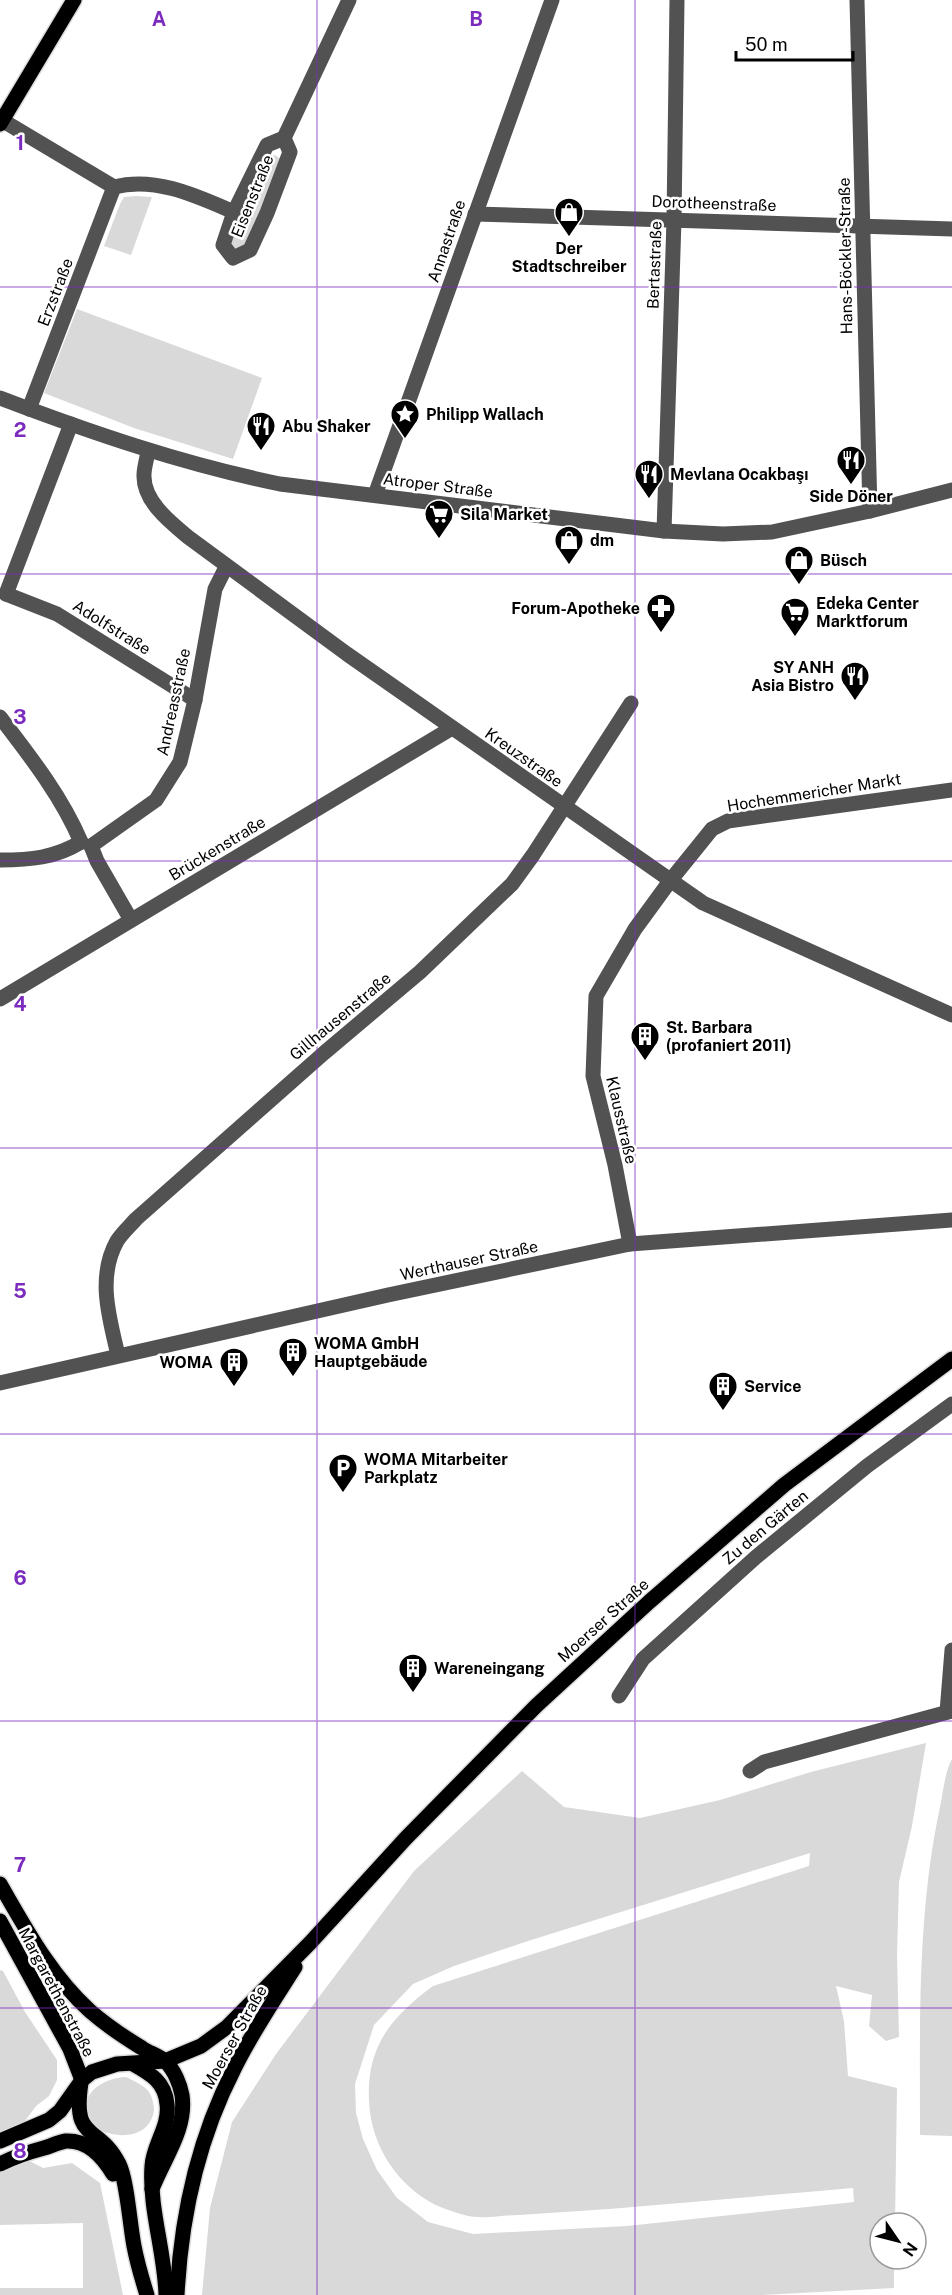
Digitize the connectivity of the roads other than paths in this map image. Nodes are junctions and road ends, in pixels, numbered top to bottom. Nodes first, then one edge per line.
1 (74, 0) edge
2 (349, 0) edge
3 (552, 0) edge
4 (677, 0) edge
5 (857, 0) edge
6 (1, 121) edge
7 (284, 138) junction
8 (114, 187) junction
9 (234, 212) junction
10 (475, 214) junction
11 (674, 220) junction
12 (862, 225) junction
13 (952, 229) edge
14 (0, 398) edge
15 (29, 409) junction
16 (71, 424) junction
17 (148, 451) junction
18 (952, 490) edge
19 (375, 495) junction
20 (870, 511) junction
21 (664, 531) junction
22 (226, 567) junction
23 (3, 595) edge
24 (195, 700) junction
25 (631, 703) dead end
26 (0, 717) edge
27 (452, 728) junction
28 (952, 790) edge
29 (564, 807) junction
30 (86, 844) junction
31 (0, 860) edge
32 (670, 881) junction
33 (131, 920) junction
34 (0, 999) edge
35 (952, 1015) edge
36 (952, 1220) edge
37 (630, 1244) junction
38 (118, 1355) junction
39 (952, 1359) edge
40 (0, 1383) edge
41 (952, 1404) edge
42 (952, 1650) edge
43 (619, 1696) dead end
44 (950, 1712) edge
45 (750, 1771) dead end
46 (0, 1884) edge
47 (0, 1921) edge
48 (310, 1942) junction
49 (165, 2061) junction
50 (133, 2064) junction
51 (82, 2080) junction
52 (0, 2141) edge
53 (0, 2164) edge
54 (152, 2189) junction
55 (128, 2207) junction
56 (147, 2295) edge
57 (166, 2295) edge
58 (177, 2295) edge

1 - 6 main road
2 - 7 street, Eisenstraße
3 - 10 street, Annastraße
4 - 11 street, Bertastraße
5 - 12 street, Hans-Böckler-Straße
6 - 8 street
7 - 9 street, Eisenstraße
7 - 9 street, Eisenstraße
8 - 9 street
8 - 15 street, Erzstraße
10 - 11 street, Dorotheenstraße
10 - 19 street, Annastraße
11 - 12 street, Dorotheenstraße
11 - 21 street, Bertastraße
12 - 13 street, Dorotheenstraße
12 - 20 street, Hans-Böckler-Straße
14 - 15 street, Atroper Straße
15 - 16 street, Atroper Straße
16 - 17 street, Atroper Straße
16 - 23 street
17 - 19 street, Atroper Straße
17 - 22 street, Kreuzstraße
18 - 20 street, Atroper Straße
19 - 21 street, Atroper Straße
20 - 21 street, Atroper Straße
22 - 24 street, Andreasstraße
22 - 27 street, Kreuzstraße
23 - 24 street, Adolfstraße
24 - 30 street, Andreasstraße
25 - 29 street, Gillhausenstraße
26 - 30 street
27 - 29 street, Kreuzstraße
27 - 33 street, Brückenstraße
28 - 32 street, Hochemmericher Markt
29 - 32 street, Kreuzstraße
29 - 38 street, Gillhausenstraße
30 - 31 street, Andreasstraße
30 - 33 street
32 - 35 street, Kreuzstraße
32 - 37 street, Klausstraße
33 - 34 street, Brückenstraße
36 - 37 street, Werthauser Straße
37 - 38 street, Werthauser Straße
38 - 40 street, Werthauser Straße
39 - 48 main road, Moerser Straße
41 - 43 street, Zu den Gärten
42 - 44 street
44 - 45 street
46 - 49 main road, Margarethenstraße
47 - 51 main road, Margarethenstraße
48 - 49 main road, Moerser Straße
48 - 58 main road, Moerser Straße
49 - 50 main road, Moerser Straße
49 - 54 main road
50 - 51 main road, Moerser Straße
50 - 54 main road
51 - 52 main road
51 - 55 main road
53 - 55 main road
54 - 57 main road
55 - 56 main road

